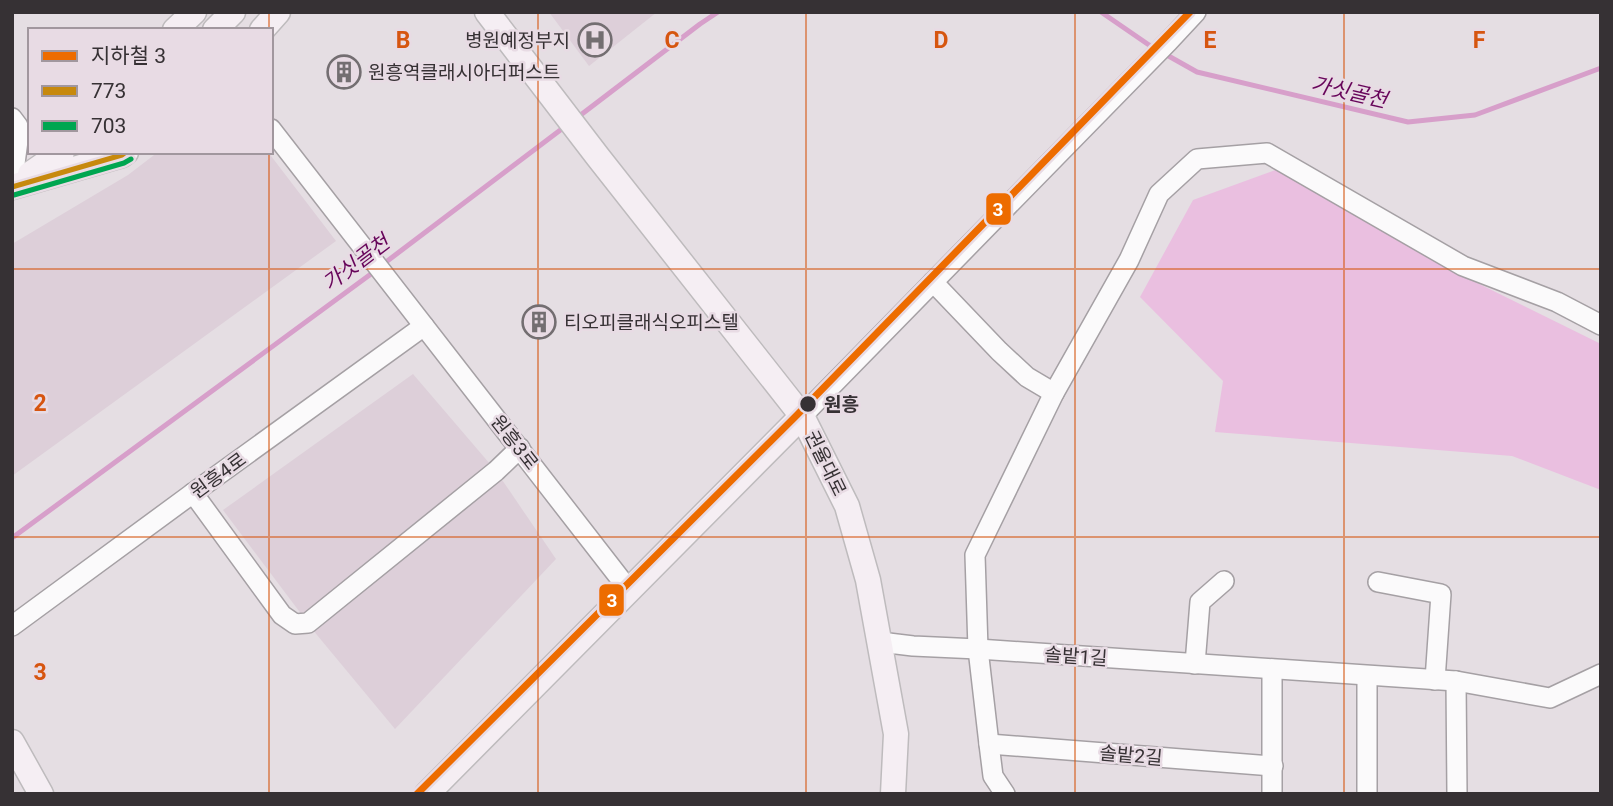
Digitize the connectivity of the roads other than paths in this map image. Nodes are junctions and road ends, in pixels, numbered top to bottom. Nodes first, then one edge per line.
1 (194, 12) edge
2 (233, 12) edge
3 (278, 12) edge
4 (487, 12) edge
5 (1192, 13) edge
6 (177, 28) edge
7 (217, 28) edge
8 (264, 28) edge
9 (12, 118) edge
10 (273, 132) edge
11 (42, 154) edge
12 (59, 154) edge
13 (123, 154) edge
14 (12, 186) edge
15 (933, 282) junction
16 (424, 326) junction
17 (1601, 326) edge
18 (1054, 393) junction
19 (802, 416) junction
20 (520, 448) junction
21 (193, 493) junction
22 (1224, 581) dead end
23 (1378, 582) dead end
24 (629, 590) junction
25 (12, 626) edge
26 (880, 642) junction
27 (978, 649) junction
28 (1195, 664) junction
29 (1272, 669) junction
30 (1601, 674) edge
31 (1367, 676) junction
32 (1435, 680) junction
33 (1456, 681) junction
34 (12, 742) edge
35 (989, 744) junction
36 (1273, 766) junction
37 (41, 794) edge
38 (428, 794) edge
39 (893, 794) edge
40 (1005, 794) edge
41 (1272, 794) edge
42 (1367, 794) edge
43 (1457, 794) edge

1 - 6 main road
2 - 7 main road
3 - 8 main road
4 - 19 main road, 권율대로
5 - 15 street
9 - 14 street
10 - 16 street, 원흥3로
11 - 14 main road
12 - 14 main road
13 - 14 main road
15 - 18 street
15 - 19 street
16 - 20 street, 원흥3로
16 - 21 street, 원흥4로
17 - 18 street
18 - 27 street
19 - 24 main road
19 - 26 main road, 권율대로
20 - 21 street
20 - 24 street, 원흥3로
21 - 25 street, 원흥4로
22 - 28 street
23 - 32 street
24 - 38 main road
26 - 27 street, 솔밭1길
26 - 39 main road, 권율대로
27 - 28 street, 솔밭1길
27 - 35 street
28 - 29 street, 솔밭1길
29 - 31 street, 솔밭1길
29 - 36 street
30 - 33 street, 솔밭1길
31 - 32 street, 솔밭1길
31 - 42 street
32 - 33 street, 솔밭1길
33 - 43 street
34 - 37 main road
35 - 36 street, 솔밭2길
35 - 40 street
36 - 41 street

